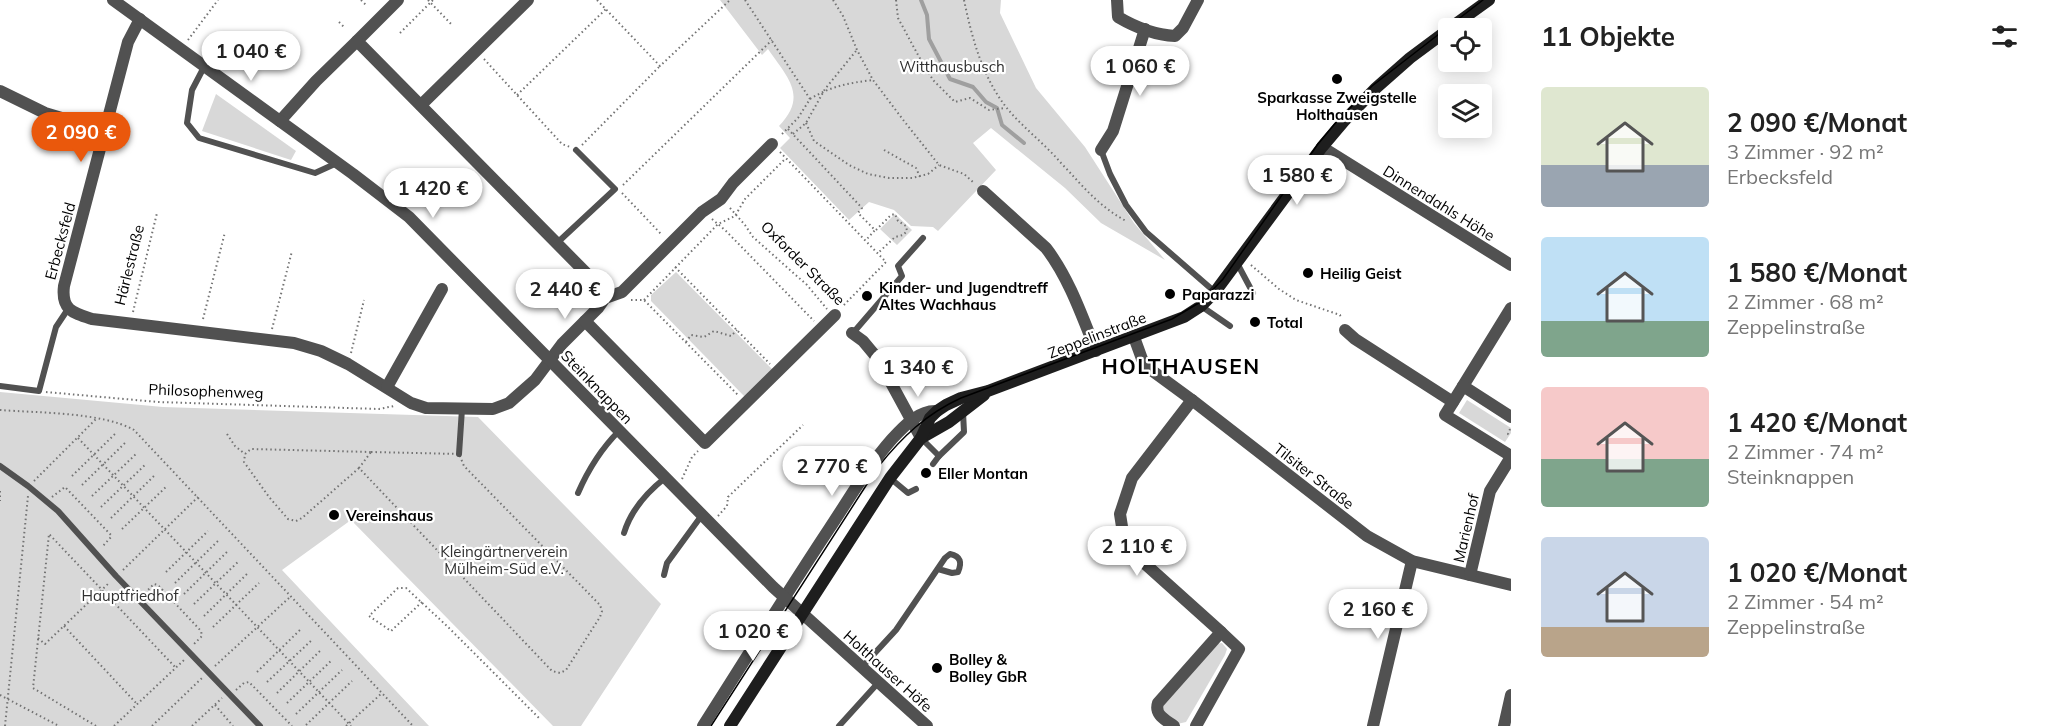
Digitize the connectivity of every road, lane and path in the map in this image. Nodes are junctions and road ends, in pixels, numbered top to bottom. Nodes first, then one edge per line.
1 (113, 0) edge
2 (218, 0) edge
3 (361, 0) edge
4 (398, 0) edge
5 (528, 0) edge
6 (597, 0) edge
7 (730, 0) edge
8 (745, 0) edge
9 (833, 0) edge
10 (896, 0) edge
11 (964, 0) edge
12 (1117, 0) edge
13 (1198, 0) edge
14 (1489, 0) edge
15 (430, 1) edge
16 (367, 6) dead end
17 (606, 9) junction
18 (1465, 18) edge
19 (140, 19) junction
20 (339, 22) dead end
21 (452, 25) dead end
22 (344, 27) dead end
23 (1145, 29) junction
24 (400, 33) dead end
25 (1438, 38) edge
26 (188, 40) dead end
27 (772, 40) junction
28 (357, 41) junction
29 (857, 50) junction
30 (477, 51) junction
31 (204, 66) junction
32 (660, 66) junction
33 (873, 80) junction
34 (825, 90) junction
35 (0, 91) edge
36 (517, 95) junction
37 (810, 99) junction
38 (421, 105) junction
39 (1007, 108) junction
40 (280, 121) junction
41 (806, 123) junction
42 (788, 129) junction
43 (105, 131) junction
44 (793, 134) junction
45 (772, 144) junction
46 (1322, 147) junction
47 (576, 150) junction
48 (884, 150) dead end
49 (1101, 150) joint
50 (786, 159) junction
51 (338, 163) junction
52 (939, 165) junction
53 (920, 177) junction
54 (615, 189) junction
55 (983, 191) joint
56 (721, 199) junction
57 (702, 212) junction
58 (157, 213) dead end
59 (735, 216) junction
60 (718, 224) junction
61 (875, 230) junction
62 (225, 232) dead end
63 (1146, 232) junction
64 (923, 238) dead end
65 (866, 240) junction
66 (557, 243) junction
67 (670, 244) junction
68 (292, 251) dead end
69 (878, 254) junction
70 (1240, 260) junction
71 (1511, 265) edge
72 (675, 267) junction
73 (442, 288) dead end
74 (622, 292) junction
75 (1215, 292) junction
76 (1253, 293) dead end
77 (605, 298) junction
78 (364, 300) dead end
79 (644, 300) junction
80 (1201, 306) junction
81 (1511, 308) edge
82 (68, 309) junction
83 (835, 315) junction
84 (585, 321) junction
85 (130, 324) junction
86 (1230, 326) dead end
87 (821, 329) junction
88 (737, 330) junction
89 (1345, 330) joint
90 (200, 332) junction
91 (852, 333) joint
92 (1134, 337) junction
93 (269, 339) junction
94 (686, 342) junction
95 (1096, 351) junction
96 (550, 360) junction
97 (348, 364) junction
98 (778, 372) junction
99 (0, 386) edge
100 (1463, 386) junction
101 (387, 387) junction
102 (39, 391) junction
103 (988, 391) junction
104 (1192, 400) junction
105 (1453, 402) junction
106 (411, 403) junction
107 (747, 403) junction
108 (462, 409) junction
109 (0, 410) edge
110 (937, 411) junction
111 (963, 412) junction
112 (1511, 417) edge
113 (97, 418) junction
114 (910, 421) junction
115 (803, 425) dead end
116 (619, 431) junction
117 (116, 433) dead end
118 (227, 434) dead end
119 (78, 438) junction
120 (921, 438) junction
121 (125, 443) dead end
122 (705, 443) junction
123 (245, 453) junction
124 (371, 453) junction
125 (136, 454) dead end
126 (459, 454) junction
127 (93, 455) junction
128 (939, 456) junction
129 (1511, 456) edge
130 (146, 464) dead end
131 (933, 464) dead end
132 (103, 465) junction
133 (0, 466) edge
134 (359, 468) junction
135 (156, 474) dead end
136 (72, 476) dead end
137 (113, 476) junction
138 (665, 478) junction
139 (890, 478) junction
140 (682, 479) dead end
141 (82, 485) dead end
142 (28, 486) junction
143 (123, 486) junction
144 (167, 486) dead end
145 (916, 489) dead end
146 (0, 491) edge
147 (578, 493) dead end
148 (92, 496) dead end
149 (133, 496) junction
150 (0, 501) edge
151 (47, 502) junction
152 (101, 507) dead end
153 (144, 507) junction
154 (702, 515) junction
155 (718, 516) dead end
156 (111, 518) dead end
157 (122, 529) dead end
158 (208, 531) dead end
159 (624, 533) dead end
160 (219, 540) dead end
161 (229, 550) dead end
162 (186, 552) junction
163 (96, 553) junction
164 (239, 561) dead end
165 (1412, 561) junction
166 (196, 562) junction
167 (938, 569) dead end
168 (166, 572) dead end
169 (206, 573) junction
170 (248, 573) dead end
171 (663, 575) dead end
172 (1470, 575) junction
173 (175, 583) dead end
174 (259, 583) dead end
175 (216, 584) junction
176 (1511, 585) edge
177 (184, 594) dead end
178 (226, 594) junction
179 (291, 596) junction
180 (785, 598) junction
181 (138, 599) junction
182 (422, 602) junction
183 (194, 604) dead end
184 (236, 605) junction
185 (802, 615) junction
186 (204, 616) dead end
187 (64, 626) dead end
188 (213, 627) dead end
189 (258, 628) junction
190 (302, 628) dead end
191 (1221, 632) junction
192 (313, 639) dead end
193 (322, 649) dead end
194 (279, 650) junction
195 (189, 652) junction
196 (332, 660) dead end
197 (289, 661) junction
198 (176, 668) junction
199 (862, 668) junction
200 (342, 670) dead end
201 (299, 671) junction
202 (208, 672) junction
203 (257, 672) dead end
204 (352, 681) dead end
205 (267, 682) dead end
206 (309, 682) junction
207 (878, 683) junction
208 (319, 692) junction
209 (230, 693) junction
210 (277, 693) dead end
211 (382, 693) junction
212 (0, 695) edge
213 (1511, 695) edge
214 (8, 699) junction
215 (287, 703) dead end
216 (329, 703) junction
217 (137, 704) junction
218 (215, 705) junction
219 (296, 714) dead end
220 (539, 718) dead end
221 (306, 725) edge
222 (348, 725) edge
223 (5, 726) edge
224 (59, 726) edge
225 (96, 726) edge
226 (114, 726) edge
227 (152, 726) edge
228 (192, 726) edge
229 (233, 726) edge
230 (260, 726) edge
231 (292, 726) edge
232 (413, 726) edge
233 (703, 726) edge
234 (730, 726) edge
235 (839, 726) edge
236 (927, 726) edge
237 (1174, 726) edge
238 (1196, 726) edge
239 (1373, 726) edge
240 (1504, 726) edge

1 - 19 street, Steinknappen
2 - 26 path
3 - 16 path
4 - 28 street
5 - 30 street
6 - 17 path
7 - 32 path
8 - 27 path
9 - 29 path
10 - 39 path
11 - 39 path
12 - 23 street
13 - 23 street
14 - 18 main road, Zeppelinstraße
15 - 21 path
15 - 24 path
17 - 32 path
17 - 36 path
19 - 31 street, Steinknappen
19 - 43 street, Erbecksfeld
20 - 22 path
23 - 49 street
25 - 46 main road, Zeppelinstraße
27 - 37 path
27 - 54 path
28 - 38 street
28 - 40 street
29 - 33 path
29 - 34 path
30 - 36 path
30 - 38 street
31 - 40 street, Steinknappen
31 - 51 lane
32 - 47 path
33 - 34 path
33 - 52 path
34 - 37 path
34 - 41 path
35 - 43 street
36 - 47 path
37 - 42 path
38 - 66 street
39 - 63 path
40 - 51 street, Steinknappen
41 - 44 path
41 - 53 path
42 - 44 path
42 - 45 path
43 - 82 street, Erbecksfeld
44 - 61 path
45 - 50 path
45 - 56 street
46 - 70 main road, Zeppelinstraße
46 - 71 street, Dinnendahls Höhe
47 - 54 lane
48 - 53 path
49 - 63 lane
50 - 59 path
50 - 65 path
51 - 96 street, Steinknappen
52 - 53 path
52 - 55 path
54 - 66 lane
54 - 67 path
55 - 95 street
56 - 57 street
56 - 59 path, Oxforder Straße
57 - 60 path
57 - 67 street
58 - 85 path, Härlestraße
59 - 60 path
59 - 83 path, Oxforder Straße
60 - 72 path
60 - 87 path
61 - 65 path
61 - 69 path
62 - 90 path
63 - 75 lane
64 - 91 lane
65 - 69 path
66 - 77 street
67 - 74 street
68 - 93 path
69 - 83 path
70 - 75 main road, Zeppelinstraße
70 - 76 lane
70 - 89 path
72 - 79 path
72 - 88 path
73 - 101 street
74 - 77 street
74 - 79 path
75 - 80 main road, Zeppelinstraße
77 - 84 street, Härlestraße
78 - 97 path
79 - 94 path
80 - 86 lane
80 - 92 main road, Zeppelinstraße
81 - 100 street
82 - 85 street, Härlestraße
82 - 102 lane
83 - 87 street
84 - 96 street, Härlestraße
84 - 122 street
85 - 90 street, Härlestraße
87 - 98 street
88 - 94 path
88 - 98 path
89 - 105 street
90 - 93 street, Härlestraße
91 - 114 street
92 - 95 main road, Zeppelinstraße
92 - 104 street, Tilsiter Straße
93 - 97 street, Härlestraße
94 - 107 path
95 - 103 main road, Zeppelinstraße
96 - 108 street, Härlestraße
96 - 116 street, Steinknappen
97 - 101 street, Härlestraße
98 - 107 street
99 - 102 lane
100 - 105 street
100 - 112 street
101 - 106 street, Härlestraße
102 - 106 path, Philosophenweg
103 - 110 main road, Zeppelinstraße
103 - 111 main road, Zeppelinstraße
104 - 165 street, Tilsiter Straße
104 - 191 street
105 - 129 street, Marienhof
106 - 108 street, Härlestraße
107 - 122 street
108 - 126 lane
109 - 113 path
110 - 114 street, Zeppelinstraße
110 - 120 main road, Zeppelinstraße
111 - 120 main road, Zeppelinstraße
111 - 128 lane
113 - 119 path
113 - 179 path
114 - 120 street
114 - 180 street, Zeppelinstraße
115 - 155 path
116 - 138 street, Steinknappen
116 - 147 lane
117 - 127 path
118 - 123 path
119 - 127 path
119 - 142 path
120 - 128 lane
120 - 139 main road, Zeppelinstraße
121 - 132 path
122 - 140 path
123 - 124 path
123 - 134 path
124 - 126 path
124 - 134 path
125 - 137 path
126 - 134 path
127 - 132 path
127 - 136 path
128 - 131 lane
129 - 172 street, Marienhof
130 - 143 path
132 - 137 path
132 - 141 path
133 - 142 lane
135 - 149 path
137 - 143 path
137 - 148 path
138 - 154 street, Steinknappen
138 - 159 lane
139 - 145 lane
139 - 185 main road, Zeppelinstraße
142 - 151 lane
142 - 214 path
143 - 149 path
143 - 152 path
144 - 153 path
146 - 150 path
149 - 153 path
149 - 156 path
151 - 163 lane
151 - 163 path
153 - 157 path
153 - 162 path
154 - 171 lane
154 - 180 street, Steinknappen
158 - 162 path
160 - 166 path
161 - 169 path
162 - 166 path
162 - 168 path
163 - 181 lane
164 - 175 path
165 - 172 street, Tilsiter Straße
165 - 239 street
166 - 169 path
166 - 173 path
167 - 199 lane
169 - 175 path
169 - 177 path
170 - 178 path
172 - 176 street, Tilsiter Straße
174 - 184 path
175 - 178 path
175 - 183 path
178 - 184 path
178 - 186 path
179 - 189 path
179 - 211 path
180 - 185 street, Steinknappen
180 - 233 street, Zeppelinstraße
181 - 195 lane
181 - 195 path
182 - 182 path
182 - 220 path
184 - 188 path
184 - 189 path
185 - 199 street, Holthauser Höfe
185 - 234 main road, Zeppelinstraße
187 - 217 path
189 - 194 path
189 - 202 path
190 - 194 path
191 - 237 street
191 - 238 street
192 - 197 path
193 - 201 path
194 - 197 path
194 - 203 path
195 - 198 path
195 - 202 lane
196 - 206 path
197 - 201 path
197 - 205 path
198 - 217 path
198 - 225 path
199 - 207 street, Holthauser Höfe
200 - 208 path
201 - 206 path
201 - 210 path
202 - 209 lane
202 - 227 path
204 - 216 path
206 - 208 path
206 - 215 path
207 - 235 lane
207 - 236 street, Holthauser Höfe
208 - 216 path
208 - 219 path
209 - 218 path
209 - 230 lane
209 - 231 path
211 - 222 path
211 - 232 path
212 - 214 path
213 - 240 street
214 - 223 path
214 - 224 path
216 - 221 path
216 - 222 path
217 - 226 path
218 - 228 path
218 - 229 path

